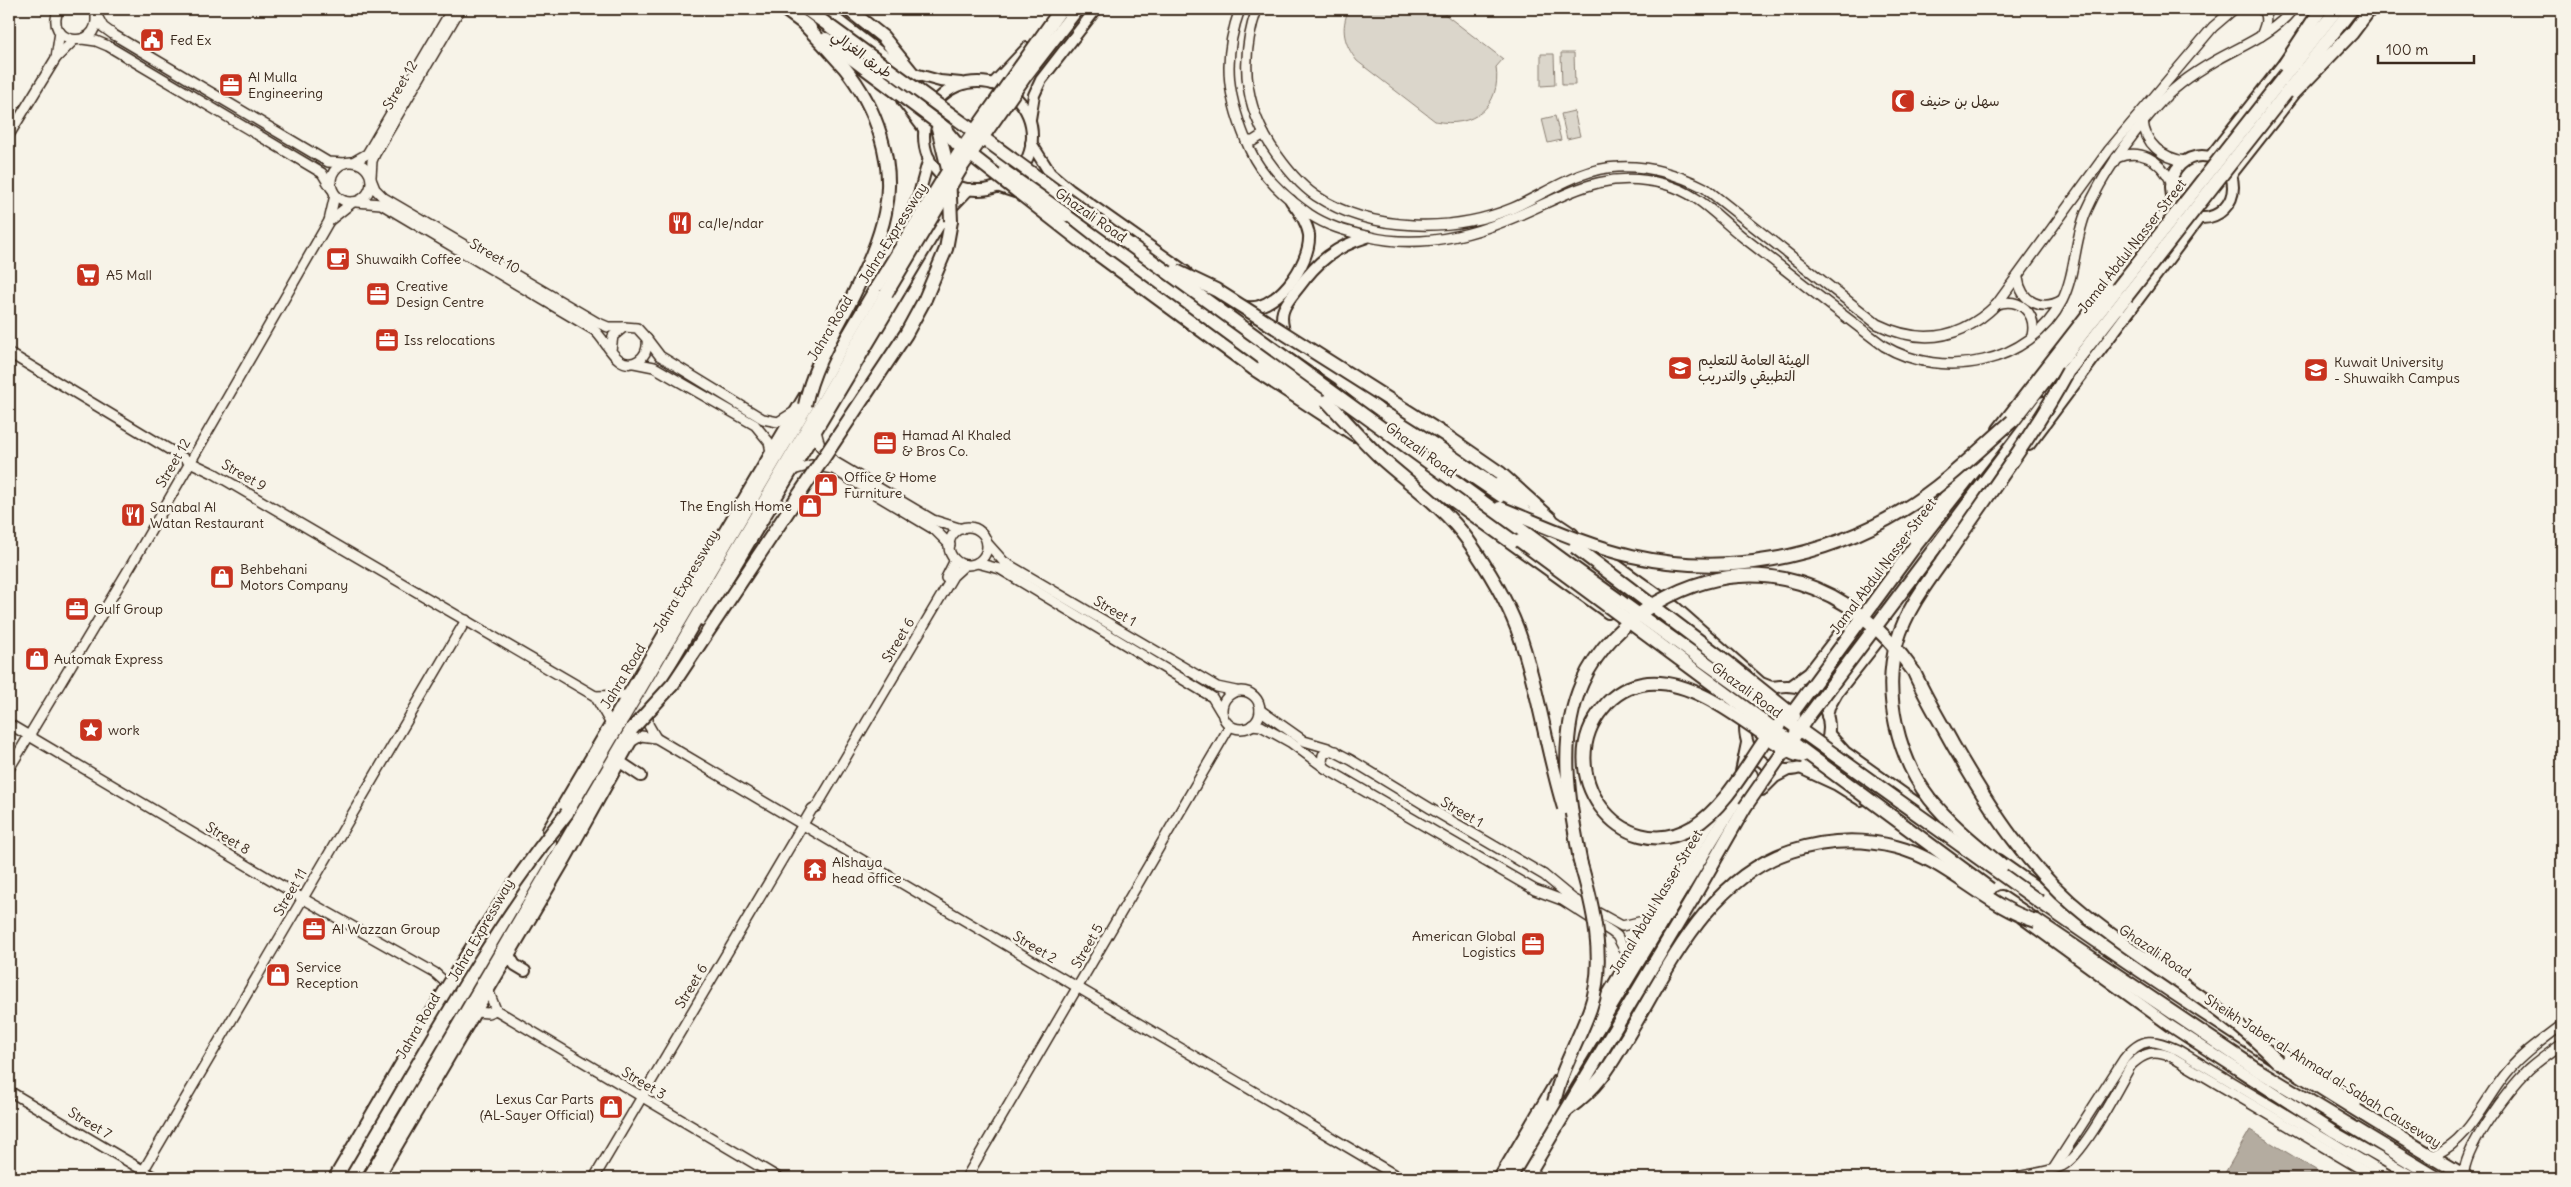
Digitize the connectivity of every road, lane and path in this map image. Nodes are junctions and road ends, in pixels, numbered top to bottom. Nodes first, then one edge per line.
1 (48, 9) edge
2 (452, 9) edge
3 (460, 9) edge
4 (776, 9) edge
5 (784, 9) edge
6 (806, 9) edge
7 (823, 9) edge
8 (831, 9) edge
9 (848, 9) edge
10 (1056, 9) edge
11 (1061, 9) edge
12 (1077, 9) edge
13 (1096, 9) edge
14 (1240, 9) edge
15 (1257, 9) edge
16 (2234, 9) edge
17 (2262, 9) edge
18 (2278, 9) edge
19 (2293, 9) edge
20 (2321, 9) edge
21 (2326, 9) edge
22 (2337, 9) edge
23 (2352, 9) edge
24 (2361, 9) edge
25 (2370, 9) edge
26 (94, 11) edge
27 (58, 13) edge
28 (841, 22) junction
29 (803, 23) junction
30 (60, 32) junction
31 (2261, 36) junction
32 (78, 39) junction
33 (56, 58) junction
34 (964, 83) junction
35 (993, 84) junction
36 (2262, 115) junction
37 (1030, 120) junction
38 (2144, 121) junction
39 (941, 125) junction
40 (924, 130) junction
41 (1264, 134) junction
42 (9, 135) edge
43 (1246, 141) junction
44 (1032, 143) junction
45 (2210, 157) junction
46 (928, 158) junction
47 (2116, 158) junction
48 (2185, 161) junction
49 (349, 162) junction
50 (2231, 175) junction
51 (371, 178) junction
52 (2171, 181) junction
53 (997, 186) junction
54 (969, 189) junction
55 (333, 191) junction
56 (2173, 199) junction
57 (1291, 201) junction
58 (355, 202) junction
59 (2199, 218) junction
60 (329, 221) junction
61 (1464, 221) junction
62 (1417, 225) junction
63 (1462, 234) junction
64 (1367, 237) junction
65 (1416, 243) junction
66 (462, 249) junction
67 (1160, 265) junction
68 (2018, 278) junction
69 (2062, 300) junction
70 (1229, 302) junction
71 (1997, 304) junction
72 (624, 327) junction
73 (2032, 336) junction
74 (647, 340) junction
75 (611, 350) junction
76 (9, 353) edge
77 (1299, 353) junction
78 (634, 363) junction
79 (2068, 371) junction
80 (1342, 381) junction
81 (1327, 401) junction
82 (800, 408) junction
83 (2012, 422) junction
84 (816, 431) junction
85 (771, 452) junction
86 (190, 462) junction
87 (1408, 469) junction
88 (792, 470) junction
89 (1482, 501) junction
90 (1551, 519) junction
91 (962, 529) junction
92 (987, 543) junction
93 (950, 545) junction
94 (955, 560) junction
95 (977, 563) junction
96 (964, 565) junction
97 (466, 620) junction
98 (1786, 686) junction
99 (1236, 691) junction
100 (628, 695) junction
101 (594, 696) junction
102 (1260, 710) junction
103 (648, 711) junction
104 (1221, 712) junction
105 (1828, 716) junction
106 (1785, 722) junction
107 (9, 724) edge
108 (611, 724) junction
109 (1252, 725) junction
110 (1230, 726) junction
111 (632, 729) junction
112 (1744, 729) junction
113 (1829, 734) junction
114 (29, 735) junction
115 (656, 738) junction
116 (631, 742) junction
117 (1748, 744) junction
118 (1821, 746) junction
119 (1336, 751) junction
120 (1810, 756) junction
121 (620, 762) junction
122 (1325, 768) junction
123 (1800, 768) junction
124 (9, 769) edge
125 (1788, 770) junction
126 (641, 776) dead end
127 (812, 809) junction
128 (567, 813) junction
129 (802, 825) junction
130 (1581, 865) junction
131 (1544, 875) junction
132 (1535, 890) junction
133 (302, 898) junction
134 (2040, 902) junction
135 (1652, 919) junction
136 (2036, 921) junction
137 (1622, 926) junction
138 (1617, 936) junction
139 (509, 955) junction
140 (1629, 958) junction
141 (525, 971) dead end
142 (457, 986) junction
143 (1079, 988) junction
144 (488, 990) junction
145 (496, 1010) junction
146 (476, 1012) junction
147 (2562, 1025) edge
148 (2562, 1044) edge
149 (2534, 1046) junction
150 (2544, 1058) junction
151 (2278, 1062) junction
152 (9, 1091) edge
153 (642, 1097) junction
154 (1554, 1102) junction
155 (1568, 1109) junction
156 (2436, 1154) junction
157 (2054, 1168) junction
158 (141, 1174) edge
159 (2466, 1175) edge
160 (156, 1178) edge
161 (335, 1178) edge
162 (344, 1178) edge
163 (352, 1178) edge
164 (369, 1178) edge
165 (378, 1178) edge
166 (594, 1178) edge
167 (779, 1178) edge
168 (966, 1178) edge
169 (1400, 1178) edge
170 (1499, 1178) edge
171 (1507, 1178) edge
172 (1518, 1178) edge
173 (1526, 1178) edge
174 (2013, 1178) edge
175 (2376, 1178) edge
176 (2392, 1178) edge
177 (2415, 1178) edge
178 (2436, 1178) edge
179 (2475, 1178) edge

1 - 27 street
2 - 49 street, Street 12
3 - 51 street, Street 12
4 - 40 main road, طريق الغزالي
5 - 29 highway, Ghazali Road, bridge
6 - 67 highway, Ghazali Road, bridge
7 - 28 main road, طريق الغزالي
8 - 28 street
9 - 111 highway, bridge
10 - 35 main road
11 - 82 highway, Jahra Expressway, bridge
12 - 111 highway, Jahra Expressway, bridge
13 - 37 main road
14 - 43 street
15 - 41 street
16 - 68 street
17 - 31 street
18 - 19 street
19 - 31 street
20 - 36 highway, bridge
21 - 45 main road
22 - 36 highway, Jamal Abdul Nasser Street, bridge
23 - 36 highway, Jamal Abdul Nasser Street, bridge
24 - 50 main road
25 - 36 highway, bridge
26 - 32 street
26 - 49 street
27 - 30 street
28 - 34 main road, طريق الغزالي
29 - 39 highway, Ghazali Road, bridge
29 - 82 highway, bridge
30 - 32 street
30 - 33 street
31 - 38 street
32 - 33 street
32 - 55 street
33 - 42 street
34 - 35 main road
34 - 40 main road
35 - 37 main road
36 - 79 highway, Jamal Abdul Nasser Street, bridge
36 - 83 highway, Jamal Abdul Nasser Street, bridge
37 - 44 main road
38 - 47 street
38 - 48 street
39 - 81 highway, Ghazali Road, bridge
39 - 87 highway, bridge
40 - 46 main road
41 - 43 street
41 - 62 street
43 - 57 street
44 - 53 main road
44 - 70 main road, Ghazali Road
45 - 48 main road
45 - 50 main road
46 - 54 main road
46 - 82 main road, Jahra Road
47 - 52 street
47 - 69 street
48 - 52 main road
49 - 51 street
49 - 55 street
50 - 59 main road
51 - 58 street
51 - 66 street, Street 10
52 - 56 main road
53 - 54 main road
53 - 87 main road, Ghazali Road
54 - 84 main road
55 - 58 street
55 - 60 street, Street 12
56 - 59 main road
56 - 98 main road
57 - 64 street
57 - 70 main road
58 - 60 street, Street 12
58 - 66 street, Street 10
59 - 105 main road
60 - 86 street, Street 12
61 - 62 street
61 - 63 street
61 - 71 street
62 - 65 street
63 - 65 street
63 - 73 street
64 - 65 street
64 - 77 main road
66 - 72 street, Street 10
66 - 75 street, Street 10
67 - 89 highway, Ghazali Road, bridge
67 - 90 highway, bridge
68 - 69 street
68 - 71 street
69 - 73 street
70 - 77 main road, Ghazali Road
71 - 73 street
72 - 74 street
72 - 75 street
74 - 78 street
74 - 82 street
75 - 78 street
76 - 86 street, Street 9
77 - 80 main road, Ghazali Road
78 - 85 street
79 - 134 highway, bridge
79 - 155 highway, Jamal Abdul Nasser Street, bridge
80 - 90 main road, Ghazali Road
80 - 118 highway, bridge
81 - 120 highway, Ghazali Road, bridge
81 - 130 highway, bridge
82 - 85 main road, Jahra Road
82 - 128 highway, Jahra Expressway
83 - 89 highway, bridge
83 - 106 highway, Jamal Abdul Nasser Street, bridge
84 - 88 main road
84 - 91 street
85 - 100 main road, Jahra Road
86 - 97 street, Street 9
86 - 114 street, Street 12
87 - 112 main road, Ghazali Road
88 - 93 street
88 - 103 main road
89 - 118 highway, Ghazali Road, bridge
90 - 98 main road, Ghazali Road
91 - 92 street
91 - 93 street
92 - 95 street
92 - 99 street, Street 1
93 - 94 street
94 - 96 street
94 - 127 street, Street 6
95 - 96 street
95 - 104 street, Street 1
96 - 127 street, Street 6
97 - 101 street, Street 9
97 - 133 street, Street 11
98 - 105 main road
98 - 112 main road
99 - 102 street
99 - 104 street
100 - 101 street
100 - 108 main road, Jahra Road
101 - 108 street
102 - 109 street
102 - 119 street, Street 1
103 - 115 street
103 - 116 main road
104 - 110 street
105 - 113 main road
106 - 120 highway, bridge
106 - 154 highway, Jamal Abdul Nasser Street, bridge
107 - 114 street, Street 8
108 - 142 main road, Jahra Road
109 - 110 street
109 - 122 street
110 - 143 street, Street 5
111 - 164 highway, Jahra Expressway
112 - 117 main road
113 - 123 main road
113 - 156 main road, Ghazali Road
114 - 124 street, Street 12
114 - 133 street, Street 8
115 - 116 street
115 - 129 street, Street 2
116 - 121 main road
117 - 125 main road
117 - 135 main road
118 - 134 highway, Ghazali Road, bridge
119 - 122 street
119 - 131 street, Street 1
120 - 136 highway, Ghazali Road, bridge
121 - 126 main road
121 - 139 main road
122 - 132 street
123 - 125 main road
123 - 177 main road
125 - 172 main road, Jamal Abdul Nasser Street
127 - 129 street, Street 6
128 - 161 highway, bridge
128 - 163 highway, Jahra Expressway, bridge
129 - 143 street, Street 2
129 - 153 street, Street 6
130 - 151 highway, bridge
130 - 154 highway, bridge
131 - 132 street
131 - 137 street, Street 1
132 - 138 street
133 - 142 street, Street 8
133 - 158 street, Street 11
134 - 151 highway, Sheikh Jaber al-Ahmad al-Sabah Causeway, bridge
135 - 137 street
135 - 140 main road
136 - 155 highway, bridge
136 - 178 highway
137 - 138 street
138 - 140 street
139 - 141 main road
139 - 144 main road
140 - 170 main road
142 - 162 main road, Jahra Road
143 - 168 street, Street 5
143 - 169 street, Street 2
144 - 145 street
144 - 146 main road
145 - 146 street
145 - 153 street, Street 3
146 - 165 main road
147 - 149 street
148 - 150 street
149 - 150 street
149 - 156 street
150 - 159 street
151 - 159 highway, Sheikh Jaber al-Ahmad al-Sabah Causeway
152 - 158 street, Street 7
153 - 166 street, Street 6
153 - 167 street, Street 3
154 - 171 highway, Jamal Abdul Nasser Street
155 - 173 highway, Jamal Abdul Nasser Street, bridge
156 - 159 main road, Ghazali Road
157 - 174 street
157 - 175 street
157 - 176 street
158 - 160 street, Street 7
159 - 179 main road, Ghazali Road

